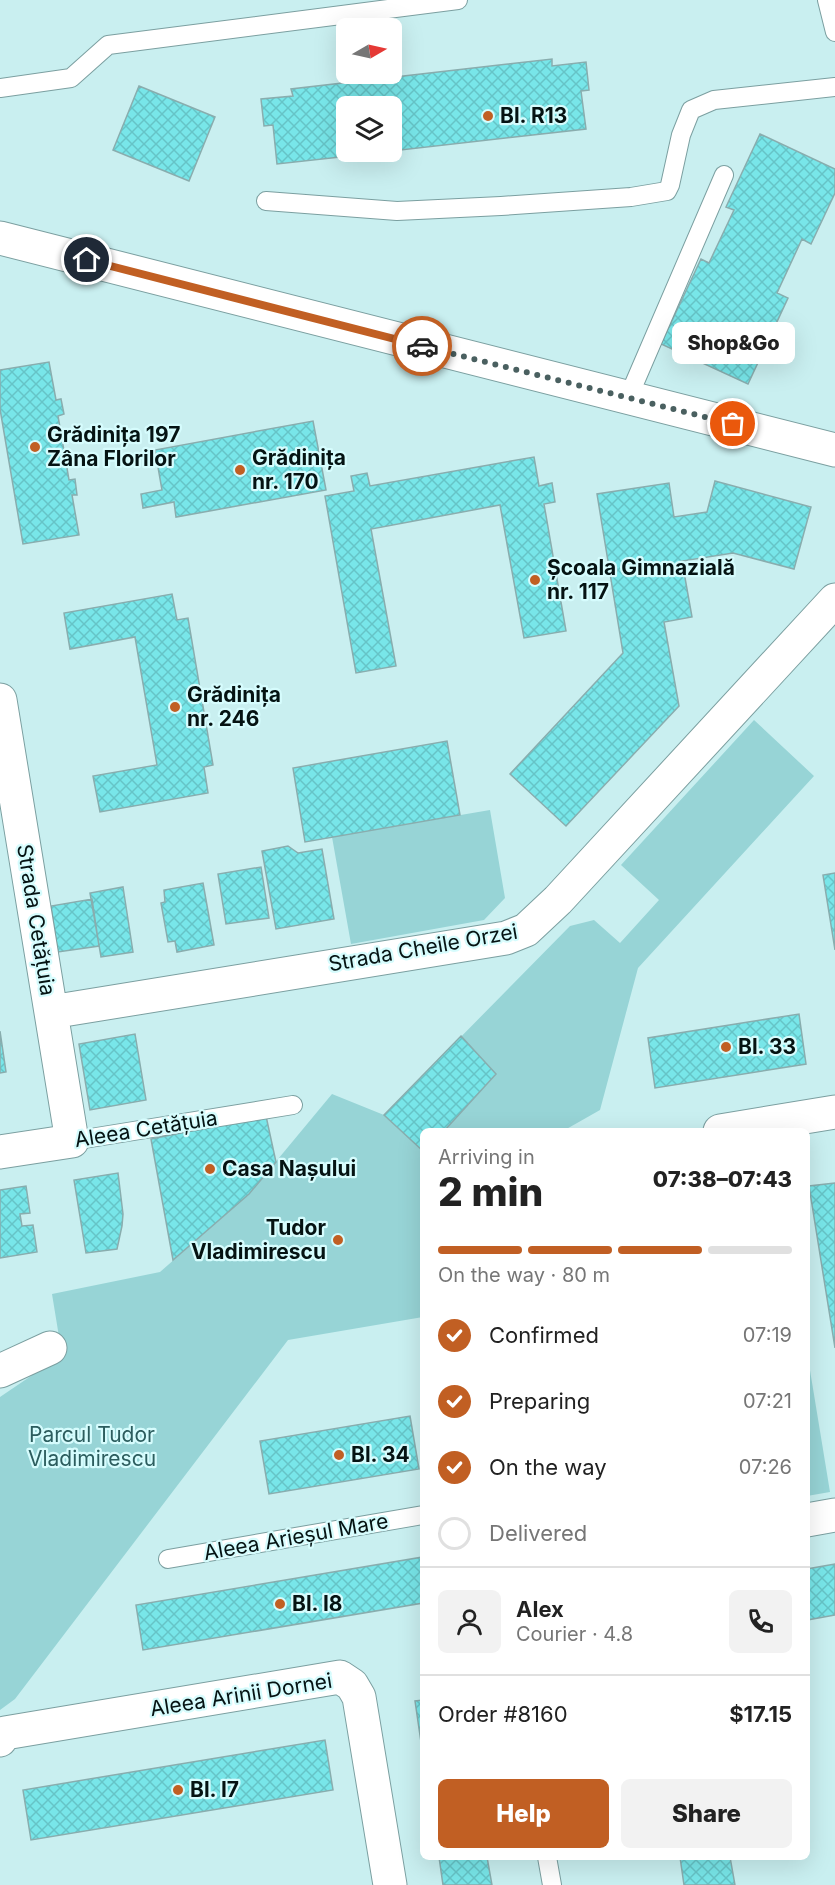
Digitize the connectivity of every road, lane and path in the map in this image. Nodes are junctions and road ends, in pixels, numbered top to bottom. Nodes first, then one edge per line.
1 (458, 0) edge
2 (827, 0) edge
3 (433, 1) edge
4 (835, 32) edge
5 (835, 87) edge
6 (0, 88) edge
7 (724, 175) dead end
8 (266, 201) dead end
9 (0, 238) edge
10 (628, 398) junction
11 (835, 450) edge
12 (835, 600) edge
13 (0, 700) edge
14 (3, 738) edge
15 (51, 1012) junction
16 (292, 1105) dead end
17 (835, 1112) edge
18 (738, 1128) edge
19 (72, 1141) junction
20 (0, 1152) edge
21 (50, 1348) dead end
22 (0, 1371) edge
23 (835, 1515) edge
24 (420, 1516) edge
25 (810, 1519) edge
26 (168, 1559) dead end
27 (0, 1740) edge
28 (548, 1860) edge
29 (390, 1885) edge
30 (552, 1885) edge

1 - 3 lane
2 - 4 lane
3 - 6 lane
5 - 8 lane
7 - 10 lane
9 - 10 street
10 - 11 street
12 - 15 street, Strada Cheile Orzei
13 - 14 street, Strada Cetățuia
14 - 15 street, Strada Cetățuia
15 - 19 street, Strada Cetățuia
16 - 19 lane, Aleea Cetățuia
17 - 18 street
19 - 20 street, Aleea Cetățuia
21 - 22 street
23 - 25 street
24 - 26 lane, Aleea Arieșul Mare
27 - 29 street, Aleea Arinii Dornei
28 - 30 lane

